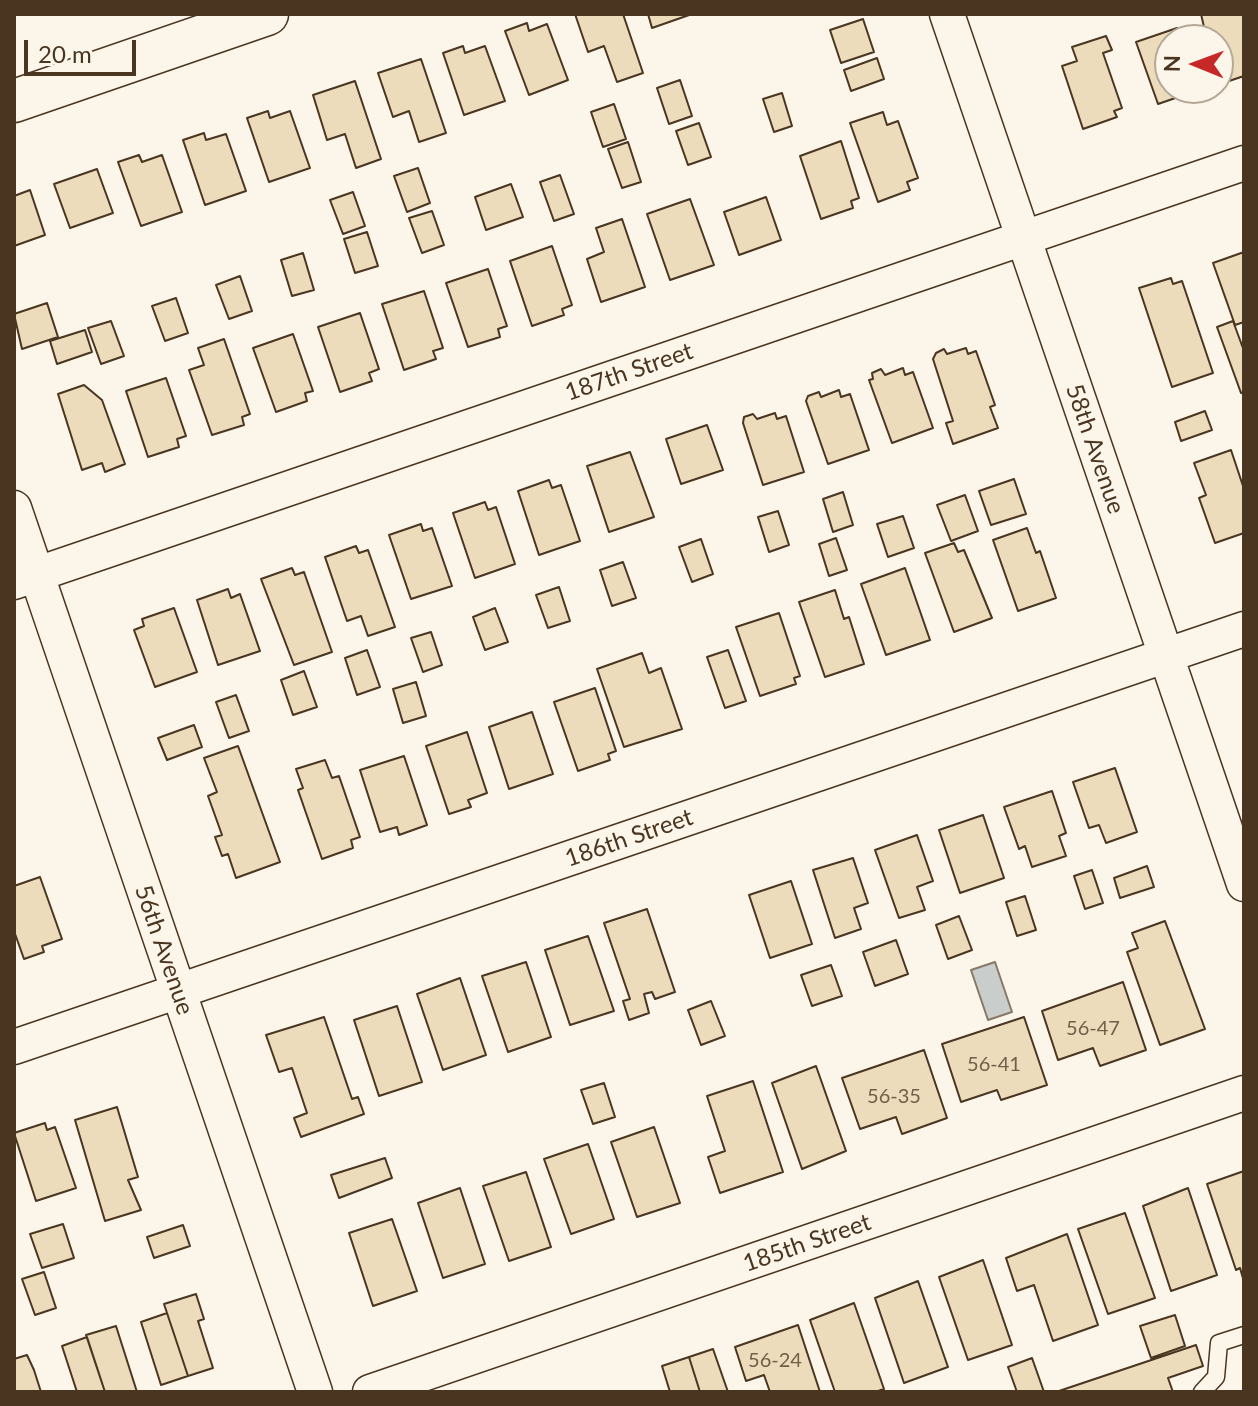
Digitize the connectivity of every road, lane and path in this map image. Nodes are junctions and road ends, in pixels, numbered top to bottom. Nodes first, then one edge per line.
1 (267, 14) edge
2 (947, 14) edge
3 (14, 101) edge
4 (1244, 163) edge
5 (1023, 238) junction
6 (14, 508) edge
7 (25, 578) edge
8 (1244, 629) edge
9 (1166, 655) junction
10 (1244, 884) edge
11 (179, 992) junction
12 (14, 1047) edge
13 (1244, 1093) edge
14 (1244, 1335) edge
15 (315, 1392) edge
16 (370, 1392) edge
17 (1202, 1392) edge

1 - 3 street
2 - 5 street, 58th Avenue
4 - 5 street, 187th Street
5 - 7 street, 187th Street
5 - 9 street, 58th Avenue
6 - 7 street, 56th Avenue
7 - 11 street, 56th Avenue
8 - 9 street, 186th Street
9 - 10 street, 58th Avenue
9 - 11 street, 186th Street
11 - 12 street, 186th Street
11 - 15 street, 56th Avenue
13 - 16 street, 185th Street
14 - 17 lane

